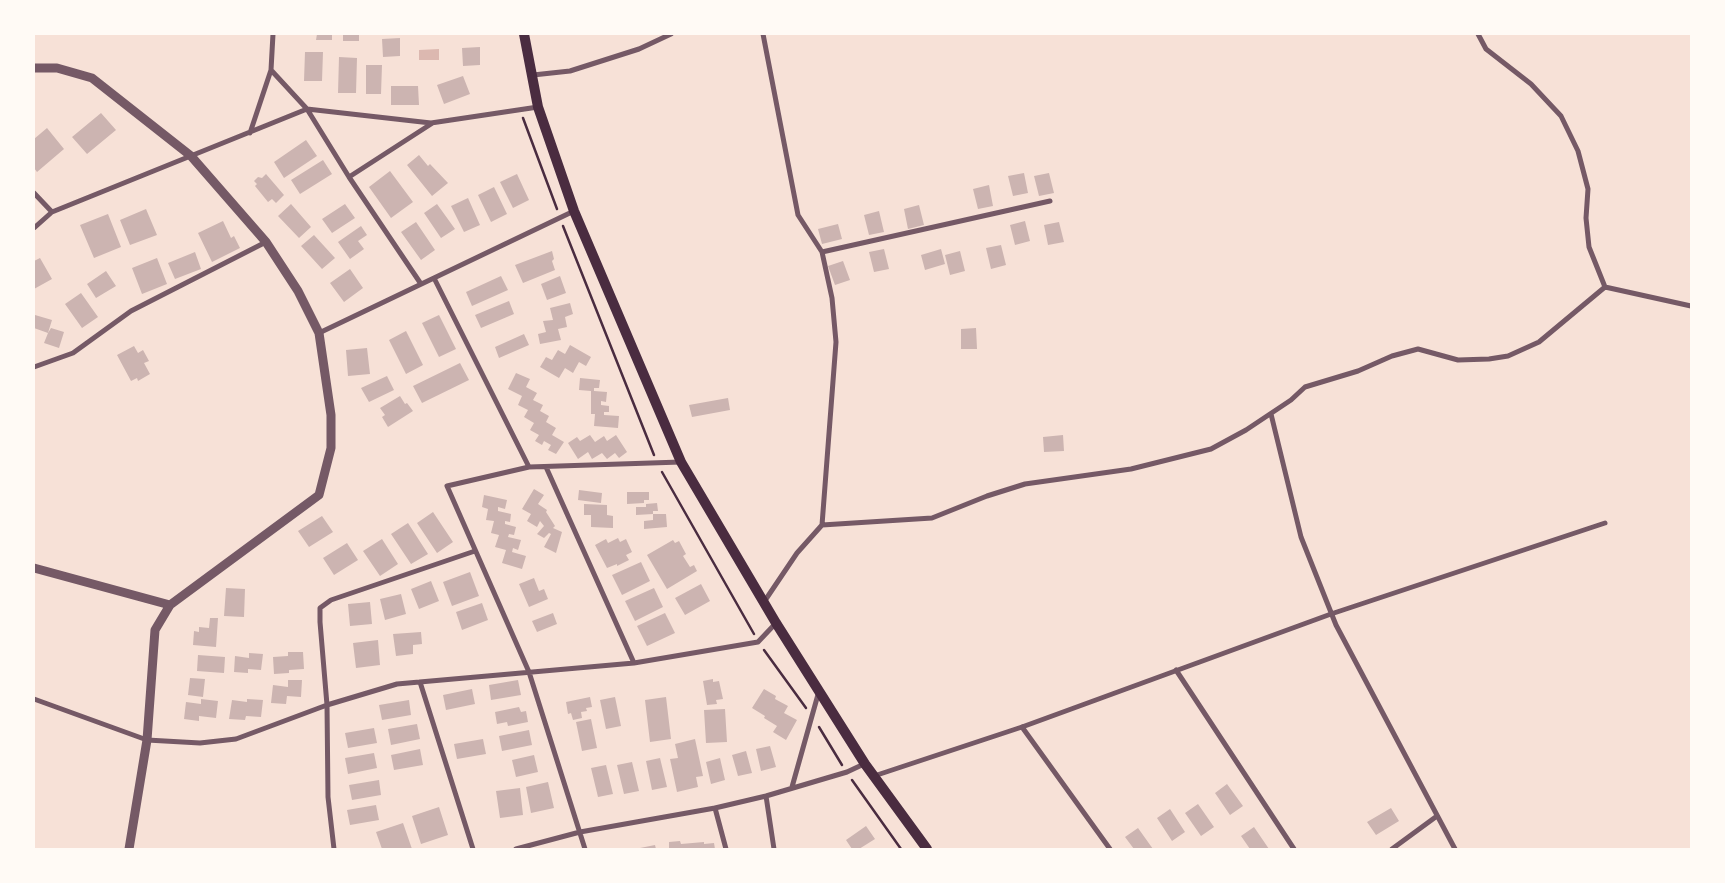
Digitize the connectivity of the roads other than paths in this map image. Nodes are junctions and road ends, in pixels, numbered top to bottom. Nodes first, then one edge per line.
1 (273, 34) edge
2 (524, 34) edge
3 (671, 34) edge
4 (764, 34) edge
5 (1478, 34) edge
6 (34, 68) edge
7 (271, 70) junction
8 (533, 75) junction
9 (538, 106) junction
10 (307, 109) junction
11 (431, 123) junction
12 (250, 133) junction
13 (191, 156) junction
14 (349, 177) junction
15 (34, 193) edge
16 (1050, 201) dead end
17 (574, 211) junction
18 (52, 212) junction
19 (34, 228) edge
20 (266, 242) junction
21 (822, 252) junction
22 (434, 278) junction
23 (421, 284) junction
24 (1605, 288) junction
25 (1691, 306) edge
26 (319, 333) junction
27 (34, 366) edge
28 (1271, 414) junction
29 (681, 462) junction
30 (528, 467) junction
31 (546, 467) junction
32 (1605, 522) dead end
33 (822, 524) junction
34 (475, 551) junction
35 (34, 568) edge
36 (764, 602) junction
37 (170, 604) junction
38 (1331, 614) junction
39 (776, 623) junction
40 (634, 663) junction
41 (1176, 670) junction
42 (529, 672) junction
43 (420, 682) junction
44 (819, 690) junction
45 (34, 699) edge
46 (327, 704) junction
47 (1022, 726) junction
48 (147, 740) junction
49 (865, 764) junction
50 (874, 776) junction
51 (792, 787) junction
52 (766, 796) junction
53 (715, 808) junction
54 (1437, 816) junction
55 (580, 832) junction
56 (129, 849) edge
57 (334, 849) edge
58 (473, 849) edge
59 (516, 849) edge
60 (585, 849) edge
61 (726, 849) edge
62 (774, 849) edge
63 (927, 849) edge
64 (1110, 849) edge
65 (1294, 849) edge
66 (1392, 849) edge
67 (1455, 849) edge

1 - 7 street
2 - 8 main road
3 - 8 street
4 - 21 street
5 - 24 street
6 - 13 street
7 - 10 street
7 - 12 street
8 - 9 main road
9 - 11 street
9 - 17 main road
10 - 11 street
10 - 12 street
10 - 14 street
11 - 14 street
12 - 13 street
13 - 18 street
13 - 20 street
14 - 23 street
15 - 18 street
16 - 21 street
17 - 22 street
17 - 29 main road
18 - 19 street
20 - 26 street
20 - 27 street
21 - 33 street
22 - 23 street
22 - 30 street
23 - 26 street
24 - 25 street
24 - 28 street
26 - 37 street
28 - 33 street
28 - 38 street
29 - 31 street
29 - 36 main road
30 - 31 street
30 - 34 street
31 - 40 street
32 - 38 street
33 - 36 street
34 - 42 street
34 - 46 street
35 - 37 street
36 - 39 main road
37 - 48 street
38 - 41 street
38 - 54 street
39 - 40 street
39 - 44 main road
40 - 42 street
41 - 47 street
41 - 65 street
42 - 43 street
42 - 55 street
43 - 46 street
43 - 58 street
44 - 49 main road
44 - 51 street
45 - 48 street
46 - 48 street
46 - 57 street
47 - 50 street
47 - 64 street
48 - 56 street
49 - 50 main road
49 - 51 street
50 - 63 main road
51 - 52 street
52 - 53 street
52 - 62 street
53 - 55 street
53 - 61 street
54 - 66 street
54 - 67 street
55 - 59 street
55 - 60 street

